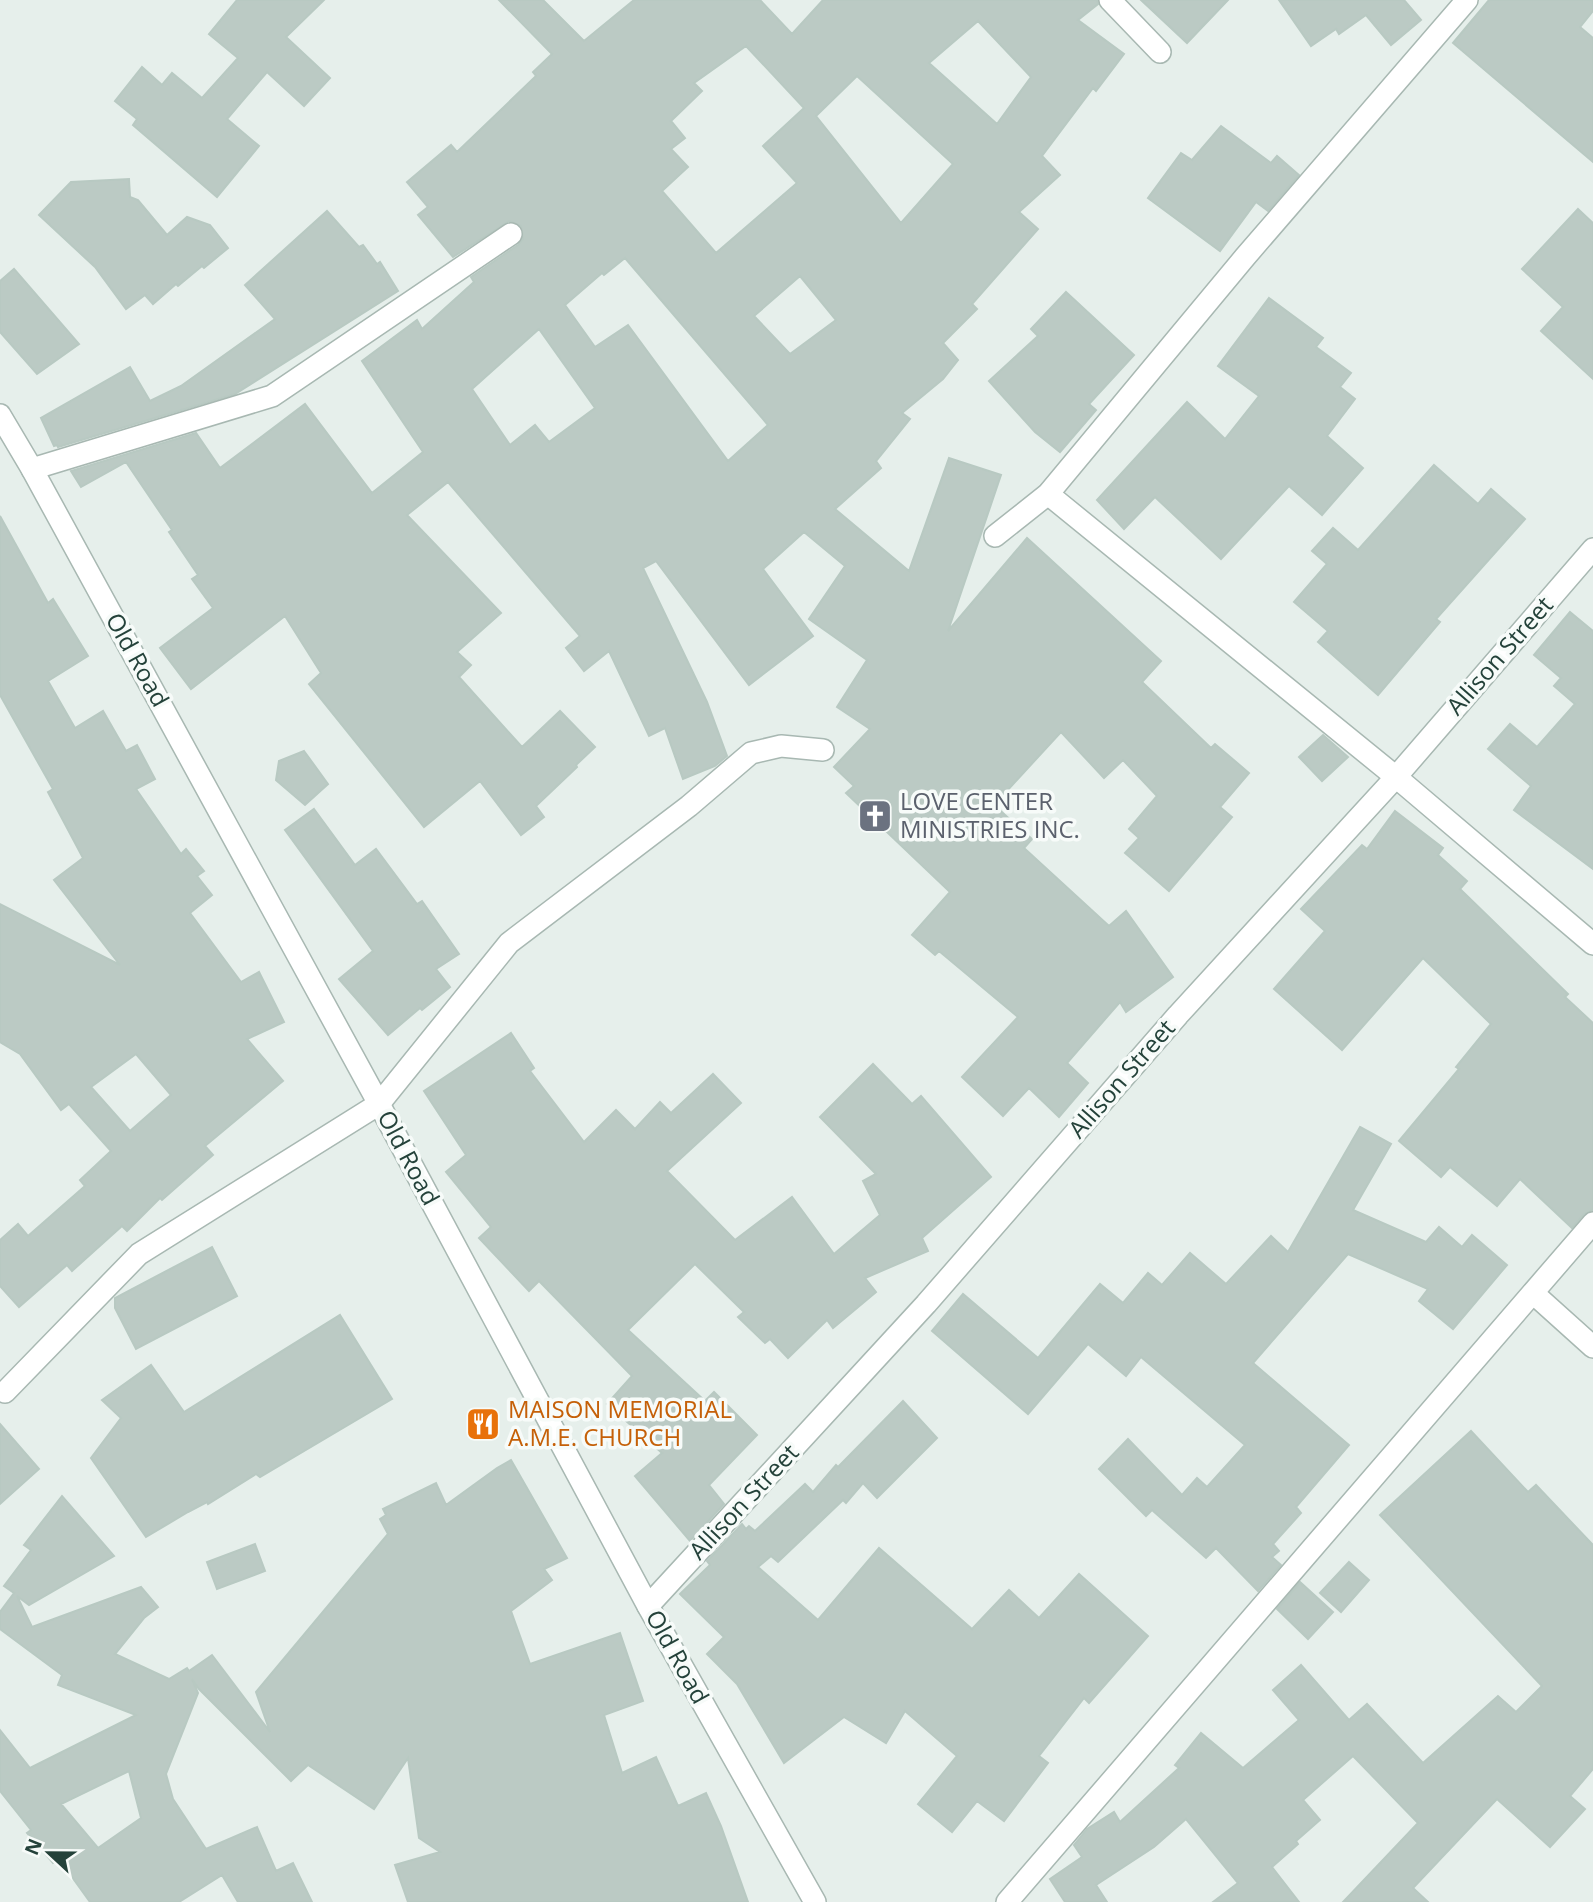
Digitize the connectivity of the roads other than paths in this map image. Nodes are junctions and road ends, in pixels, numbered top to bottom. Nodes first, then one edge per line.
1 (1110, 0) edge
2 (1467, 0) edge
3 (1160, 52) dead end
4 (511, 234) dead end
5 (0, 415) edge
6 (32, 469) junction
7 (1048, 494) junction
8 (995, 536) dead end
9 (1593, 549) edge
10 (823, 750) dead end
11 (1396, 777) junction
12 (1593, 944) edge
13 (379, 1104) junction
14 (1593, 1223) edge
15 (1532, 1293) junction
16 (1593, 1347) edge
17 (5, 1392) dead end
18 (648, 1606) junction
19 (815, 1902) edge
20 (1007, 1902) edge

1 - 3 street
2 - 7 street
4 - 6 street
5 - 6 street, Old Road
6 - 13 street, Old Road
7 - 8 street
7 - 11 street
9 - 11 street, Allison Street
10 - 13 street
11 - 12 street
11 - 18 street, Allison Street
13 - 17 street
13 - 18 street, Old Road
14 - 15 street
15 - 16 street
15 - 20 street
18 - 19 street, Old Road

